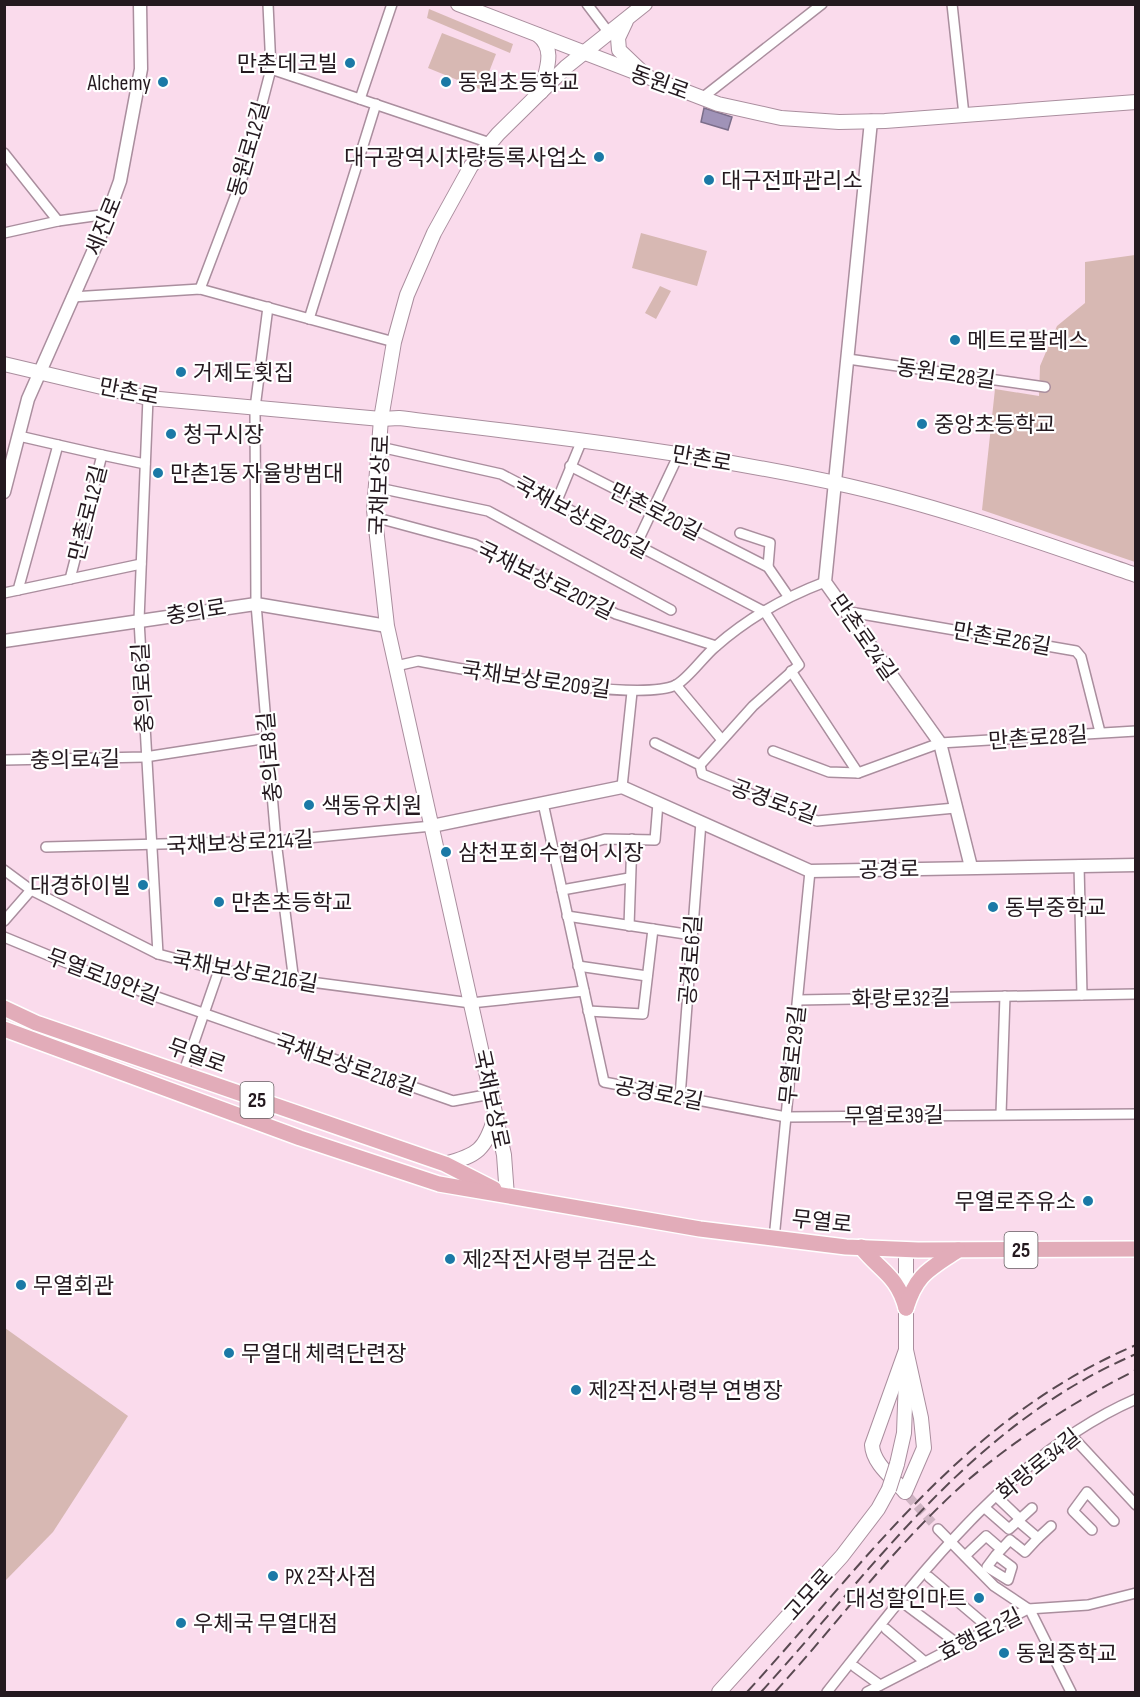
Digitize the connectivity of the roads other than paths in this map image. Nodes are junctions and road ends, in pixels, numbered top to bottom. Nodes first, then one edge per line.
1 (140, 4) edge
2 (267, 4) edge
3 (392, 4) edge
4 (458, 4) edge
5 (587, 4) edge
6 (645, 4) edge
7 (822, 4) edge
8 (952, 4) edge
9 (627, 19) junction
10 (609, 33) junction
11 (536, 34) junction
12 (583, 53) junction
13 (271, 69) junction
14 (652, 79) junction
15 (540, 93) junction
16 (702, 98) junction
17 (360, 99) junction
18 (1136, 102) edge
19 (376, 104) junction
20 (964, 115) junction
21 (871, 121) junction
22 (490, 143) junction
23 (4, 153) edge
24 (108, 214) junction
25 (58, 221) junction
26 (4, 233) edge
27 (200, 289) junction
28 (72, 297) junction
29 (268, 308) junction
30 (309, 319) junction
31 (394, 342) junction
32 (848, 359) junction
33 (4, 364) edge
34 (39, 371) junction
35 (1045, 387) dead end
36 (148, 398) junction
37 (255, 408) junction
38 (381, 419) junction
39 (19, 436) junction
40 (582, 440) junction
41 (58, 445) junction
42 (389, 448) dead end
43 (679, 454) junction
44 (102, 455) junction
45 (8, 464) edge
46 (145, 464) junction
47 (570, 466) junction
48 (836, 484) junction
49 (374, 487) junction
50 (4, 492) edge
51 (555, 503) junction
52 (654, 510) junction
53 (374, 517) junction
54 (740, 533) dead end
55 (636, 545) junction
56 (141, 564) junction
57 (768, 567) junction
58 (1136, 575) edge
59 (70, 579) junction
60 (825, 582) junction
61 (18, 590) junction
62 (4, 593) edge
63 (788, 596) junction
64 (256, 604) junction
65 (671, 610) dead end
66 (844, 611) junction
67 (765, 612) junction
68 (139, 620) junction
69 (387, 626) junction
70 (4, 641) edge
71 (716, 646) junction
72 (396, 666) junction
73 (791, 671) junction
74 (676, 685) junction
75 (632, 692) junction
76 (1136, 731) edge
77 (1100, 732) junction
78 (268, 738) junction
79 (722, 740) junction
80 (655, 743) dead end
81 (940, 743) junction
82 (773, 751) dead end
83 (145, 757) junction
84 (4, 760) edge
85 (700, 765) junction
86 (858, 773) junction
87 (622, 787) junction
88 (543, 803) junction
89 (658, 803) junction
90 (956, 808) junction
91 (701, 822) junction
92 (432, 826) junction
93 (633, 839) junction
94 (276, 841) junction
95 (150, 846) junction
96 (46, 847) dead end
97 (554, 853) junction
98 (1136, 865) edge
99 (1079, 866) junction
100 (971, 867) junction
101 (4, 870) edge
102 (810, 871) junction
103 (630, 878) junction
104 (31, 890) junction
105 (562, 890) junction
106 (567, 916) junction
107 (6, 917) edge
108 (628, 926) junction
109 (652, 929) junction
110 (692, 935) junction
111 (4, 937) edge
112 (158, 954) junction
113 (578, 966) junction
114 (219, 970) junction
115 (647, 976) junction
116 (294, 982) junction
117 (584, 992) junction
118 (1136, 994) edge
119 (1082, 995) junction
120 (1005, 996) junction
121 (798, 1000) junction
122 (471, 1003) junction
123 (4, 1008) edge
124 (588, 1011) junction
125 (203, 1014) junction
126 (4, 1029) edge
127 (183, 1074) junction
128 (491, 1094) junction
129 (680, 1097) junction
130 (1136, 1113) edge
131 (1001, 1114) junction
132 (495, 1115) junction
133 (786, 1117) junction
134 (445, 1164) junction
135 (507, 1196) junction
136 (774, 1239) junction
137 (861, 1247) junction
138 (906, 1249) junction
139 (1136, 1249) edge
140 (958, 1250) junction
141 (906, 1308) junction
142 (906, 1350) junction
143 (1136, 1399) edge
144 (1071, 1435) junction
145 (996, 1497) junction
146 (1136, 1505) edge
147 (985, 1508) junction
148 (1032, 1508) dead end
149 (1019, 1520) junction
150 (1114, 1521) dead end
151 (1051, 1527) dead end
152 (938, 1529) tunnel mouth
153 (1092, 1530) dead end
154 (1038, 1538) junction
155 (950, 1542) junction
156 (965, 1556) junction
157 (928, 1577) dead end
158 (1136, 1593) edge
159 (906, 1605) dead end
160 (1028, 1609) junction
161 (989, 1628) junction
162 (886, 1629) dead end
163 (958, 1644) junction
164 (925, 1662) junction
165 (855, 1666) dead end
166 (880, 1685) junction
167 (719, 1692) edge
168 (828, 1692) edge
169 (867, 1692) edge
170 (1071, 1692) edge

1 - 24 street, 세진로
2 - 13 street, 동원로12길
3 - 17 street
4 - 11 main road, 동원로
5 - 10 street
6 - 9 main road, 국채보상로
7 - 16 street
8 - 20 street
9 - 10 main road, 국채보상로
9 - 14 main road
10 - 12 main road, 국채보상로
11 - 12 main road, 동원로
11 - 15 main road
12 - 14 main road, 동원로
12 - 15 main road, 국채보상로
13 - 17 street
13 - 27 street, 동원로12길
14 - 16 main road, 동원로
15 - 22 main road, 국채보상로
16 - 21 main road, 동원로
17 - 19 street
18 - 20 main road, 동원로
19 - 22 street
19 - 30 street
20 - 21 main road, 동원로
21 - 32 street
22 - 31 main road, 국채보상로
23 - 25 street
24 - 25 street
24 - 28 street, 세진로
25 - 26 street
27 - 28 street
27 - 29 street
28 - 34 street, 세진로
29 - 30 street
29 - 37 street
30 - 31 street
31 - 38 main road, 국채보상로
32 - 35 street, 동원로28길
32 - 48 street
33 - 34 main road, 만촌로
34 - 36 main road, 만촌로
34 - 39 street, 세진로
36 - 37 main road, 만촌로
36 - 46 street, 만촌로12길
37 - 38 main road, 만촌로
37 - 64 street, 충의로8길
38 - 40 main road, 만촌로
38 - 49 main road, 국채보상로
39 - 41 street
39 - 45 street, 세진로
40 - 43 main road, 만촌로
40 - 47 street
41 - 44 street
41 - 61 street
42 - 51 street, 국채보상로205길
43 - 48 main road, 만촌로
43 - 52 street
44 - 46 street, 만촌로12길
44 - 59 street, 만촌로12길
45 - 50 street, 세진로
46 - 56 street, 만촌로12길
47 - 51 street
47 - 52 street, 만촌로20길
48 - 58 main road, 만촌로
48 - 60 street, 만촌로24길
49 - 53 main road, 국채보상로
49 - 65 street, 국채보상로207길
51 - 55 street, 국채보상로205길
52 - 55 street
52 - 57 street, 만촌로20길
53 - 69 main road, 국채보상로
53 - 71 street, 국채보상로207길
54 - 57 street, 만촌로20길
55 - 67 street, 국채보상로205길
56 - 59 street
56 - 68 street, 만촌로12길
57 - 63 street, 만촌로20길
59 - 61 street
60 - 63 street
60 - 66 street, 만촌로24길
61 - 62 street
63 - 67 street
64 - 68 street, 충의로
64 - 69 street, 충의로
64 - 78 street, 충의로8길
66 - 77 street, 만촌로26길
66 - 81 street, 만촌로24길
67 - 71 street
67 - 73 street
68 - 70 street, 충의로
68 - 83 street, 충의로6길
69 - 72 main road, 국채보상로
71 - 74 street
72 - 75 street, 국채보상로209길
72 - 92 main road, 국채보상로
73 - 79 street, 공경로5길
73 - 86 street
74 - 75 street, 국채보상로209길
74 - 79 street
75 - 87 street
76 - 77 street, 만촌로28길
77 - 81 street, 만촌로28길
78 - 83 street, 충의로6길
78 - 94 street, 충의로8길
79 - 85 street, 공경로5길
80 - 85 street, 공경로5길
81 - 86 street
81 - 90 street, 만촌로24길
82 - 86 street
83 - 84 street, 충의로4길
83 - 95 street, 충의로6길
85 - 90 street, 공경로5길
87 - 88 street
87 - 89 street, 공경로
88 - 92 street
88 - 97 street, 공경로2길
89 - 91 street, 공경로
89 - 93 street
90 - 100 street, 만촌로24길
91 - 102 street, 공경로
91 - 110 street, 공경로6길
92 - 94 street, 국채보상로214길
92 - 122 main road, 국채보상로
93 - 97 street
93 - 103 street
94 - 95 street, 국채보상로214길
94 - 116 street, 충의로8길
95 - 96 street, 국채보상로214길
95 - 112 street, 충의로6길
97 - 105 street, 공경로2길
98 - 99 street, 공경로
99 - 100 street, 공경로
99 - 119 street
100 - 102 street, 공경로
101 - 104 street, 국채보상로216길
102 - 121 street, 무열로29길
103 - 105 street
103 - 108 street
104 - 107 street
104 - 112 street, 국채보상로216길
105 - 106 street, 공경로2길
106 - 108 street
106 - 113 street, 공경로2길
108 - 109 street
109 - 110 street
109 - 115 street
110 - 129 street, 공경로6길
111 - 125 street, 무열로19안길
112 - 114 street, 국채보상로216길
113 - 115 street
113 - 117 street, 공경로2길
114 - 116 street, 국채보상로216길
114 - 125 street
115 - 124 street
116 - 122 street, 국채보상로216길
117 - 122 street
117 - 124 street, 공경로2길
118 - 119 street, 화랑로32길
119 - 120 street, 화랑로32길
120 - 121 street, 화랑로32길
120 - 131 street
121 - 133 street, 무열로29길
122 - 128 main road, 국채보상로
123 - 127 main road, 무열로 / 25
124 - 129 street, 공경로2길
125 - 127 street
125 - 128 street, 국채보상로218길
126 - 135 main road, 무열로
127 - 134 main road, 무열로 / 25
128 - 132 main road, 국채보상로
129 - 133 street, 공경로2길
130 - 131 street, 무열로39길
131 - 133 street, 무열로39길
132 - 134 main road
132 - 135 main road, 국채보상로
133 - 136 street, 무열로29길
134 - 135 main road, 무열로 / 25
135 - 136 main road, 무열로 / 25
136 - 137 main road, 무열로 / 25
137 - 138 main road, 무열로 / 25
137 - 141 main road
138 - 140 main road, 무열로 / 25
138 - 141 main road
139 - 140 main road, 무열로 / 25
140 - 141 main road
141 - 142 main road
142 - 142 main road
142 - 167 main road, 고모로, bridge
143 - 144 street, 화랑로34길
144 - 145 street, 화랑로34길
144 - 146 street
145 - 147 street, 화랑로34길
145 - 149 street
147 - 149 street
147 - 155 street, 화랑로34길
148 - 149 street
149 - 154 street
150 - 153 street
151 - 154 street
152 - 155 street
154 - 156 street
155 - 156 street
155 - 168 street, 화랑로34길
156 - 160 street
157 - 161 street
158 - 160 street, 효행로2길
159 - 163 street
160 - 161 street, 효행로2길
160 - 170 street
161 - 163 street, 효행로2길
162 - 164 street
163 - 164 street, 효행로2길
164 - 166 street, 효행로2길
165 - 166 street
166 - 169 street, 효행로2길

